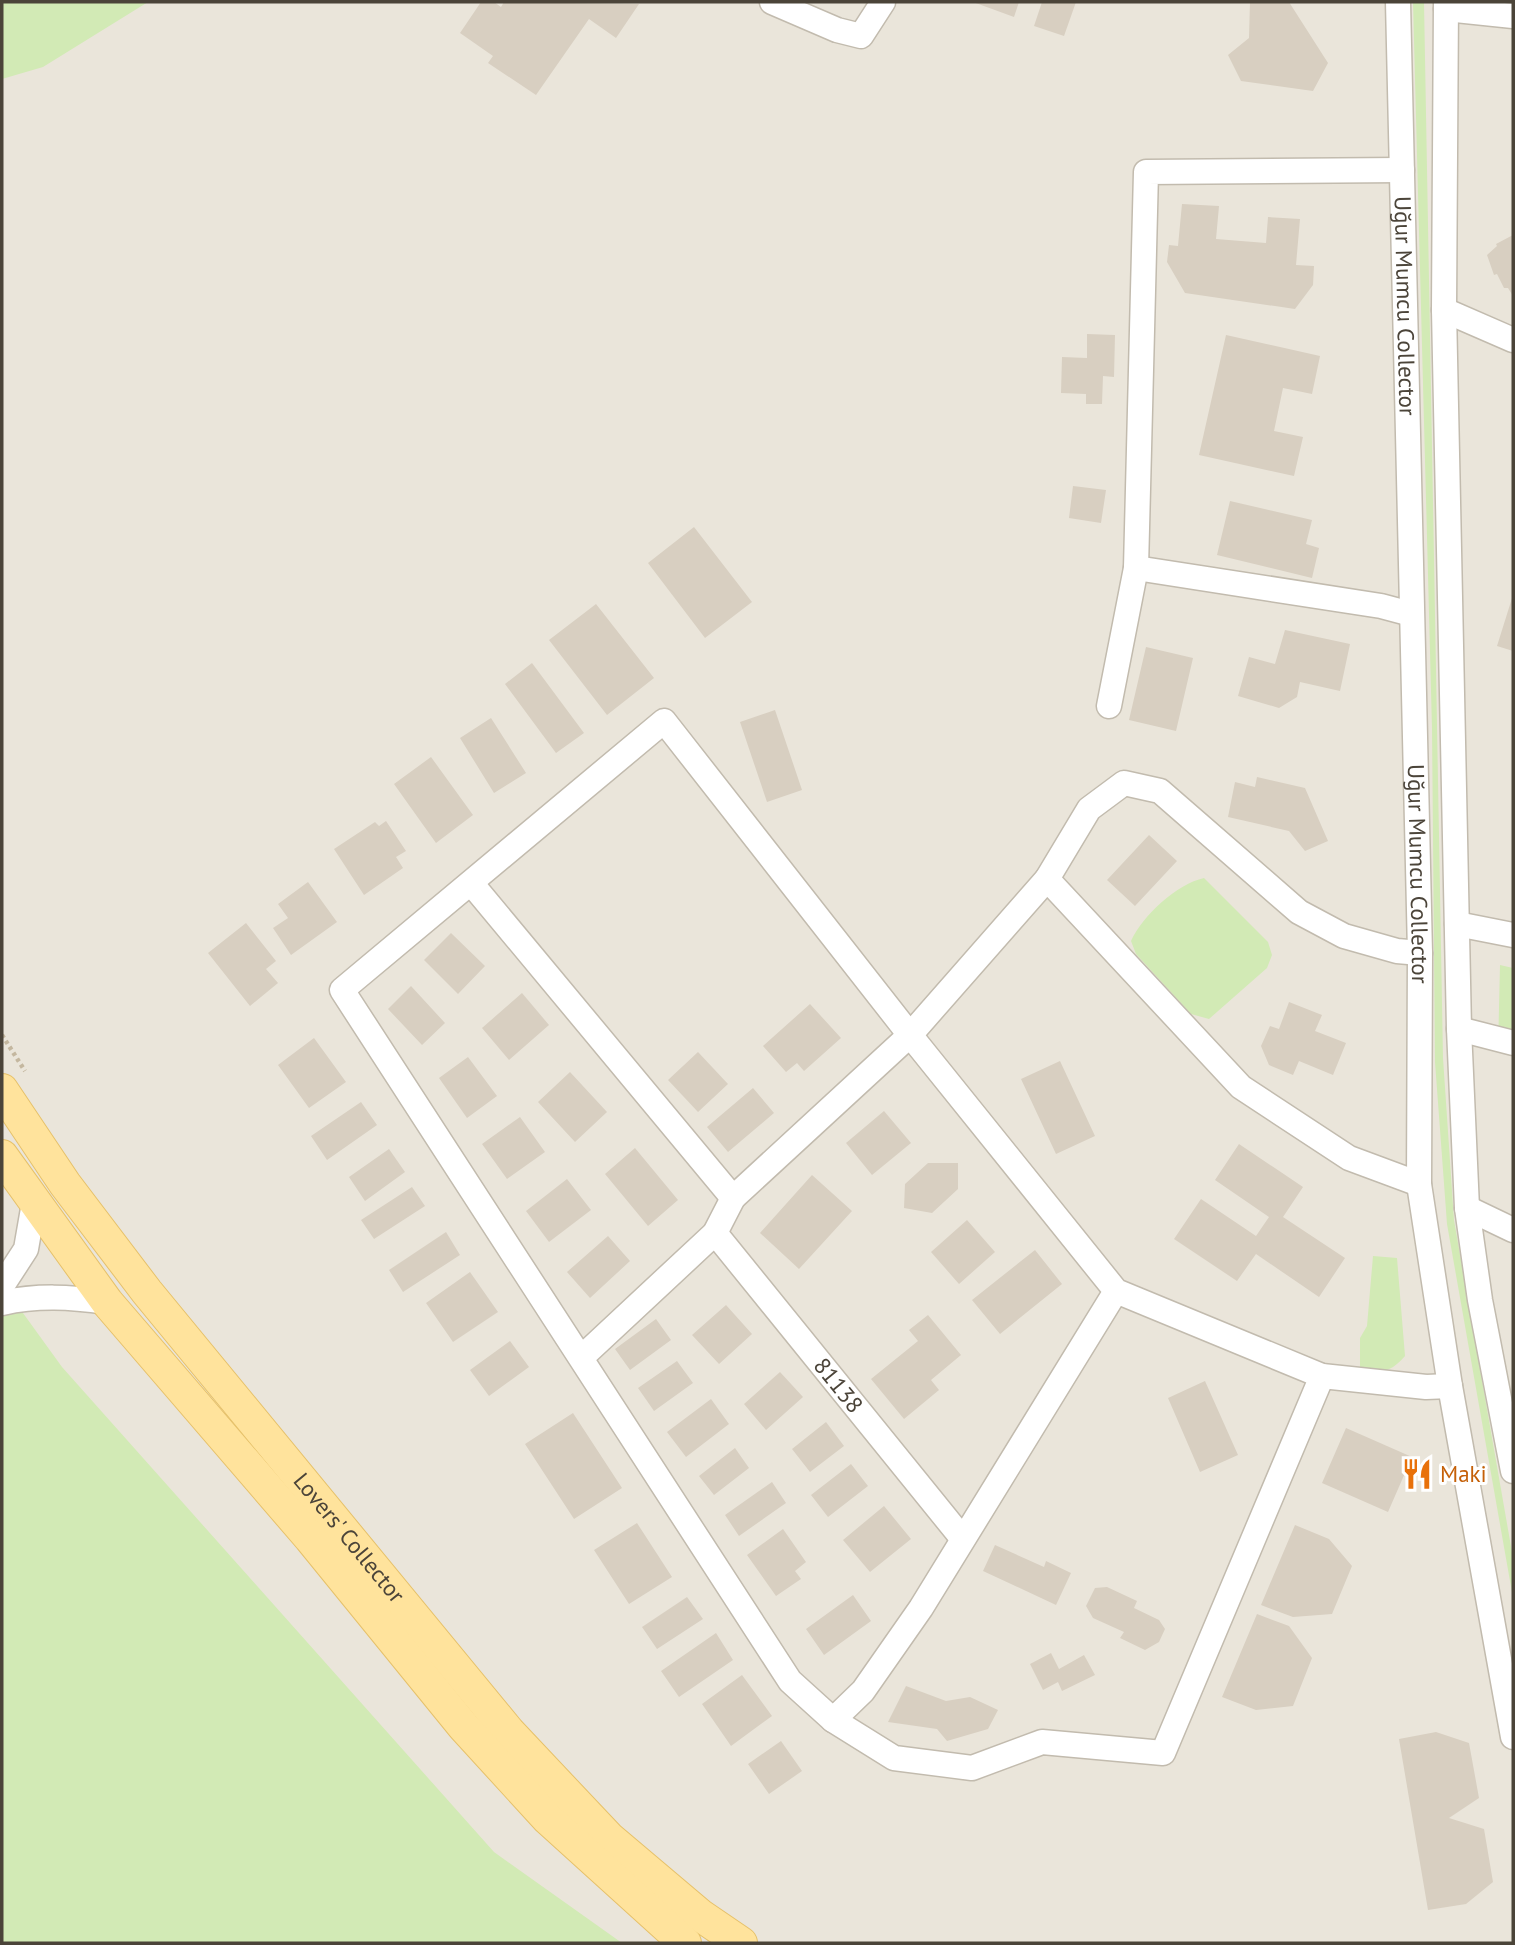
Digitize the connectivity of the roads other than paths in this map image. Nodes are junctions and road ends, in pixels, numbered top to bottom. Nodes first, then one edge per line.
1 (772, 2) edge
2 (883, 2) edge
3 (1398, 2) edge
4 (1446, 5) edge
5 (1513, 16) edge
6 (1402, 170) junction
7 (1444, 310) junction
8 (1513, 340) edge
9 (1136, 568) junction
10 (1411, 614) junction
11 (1110, 706) dead end
12 (1047, 879) junction
13 (471, 883) junction
14 (1457, 924) junction
15 (1513, 935) edge
16 (1420, 953) junction
17 (1459, 1029) junction
18 (909, 1035) junction
19 (1513, 1043) edge
20 (2, 1090) edge
21 (2, 1156) edge
22 (1419, 1184) junction
23 (733, 1198) junction
24 (34, 1203) junction
25 (1467, 1208) junction
26 (1513, 1230) edge
27 (715, 1233) junction
28 (2, 1286) edge
29 (1116, 1291) junction
30 (107, 1302) junction
31 (2, 1303) edge
32 (582, 1357) junction
33 (1322, 1376) junction
34 (1450, 1386) junction
35 (1513, 1471) edge
36 (962, 1538) junction
37 (834, 1720) junction
38 (1513, 1737) edge
39 (684, 1943) edge
40 (741, 1943) edge

1 - 2 street
3 - 6 street, Uğur Mumcu Collector
4 - 5 street
4 - 7 street, Uğur Mumcu Collector
6 - 9 street
6 - 10 street, Uğur Mumcu Collector
7 - 8 street
7 - 14 street, Uğur Mumcu Collector
9 - 10 street
9 - 11 street
10 - 16 street, Uğur Mumcu Collector
12 - 16 street
12 - 18 street
12 - 22 street
13 - 18 street
13 - 23 street
13 - 32 street
14 - 15 street
14 - 17 street, Uğur Mumcu Collector
16 - 22 street, Uğur Mumcu Collector
17 - 19 street
17 - 25 street, Uğur Mumcu Collector
18 - 23 street
18 - 29 street
20 - 40 main road, Lovers' Collector
21 - 24 main road, Lovers' Collector
22 - 34 street, Uğur Mumcu Collector
23 - 27 street
24 - 28 street
24 - 30 main road, Lovers' Collector
25 - 26 street
25 - 35 street, Uğur Mumcu Collector
27 - 32 street
27 - 36 street, 81138
29 - 33 street
29 - 36 street
30 - 31 street
30 - 39 main road, Lovers' Collector
32 - 37 street
33 - 34 street
33 - 37 street
34 - 38 street, Uğur Mumcu Collector
36 - 37 street

